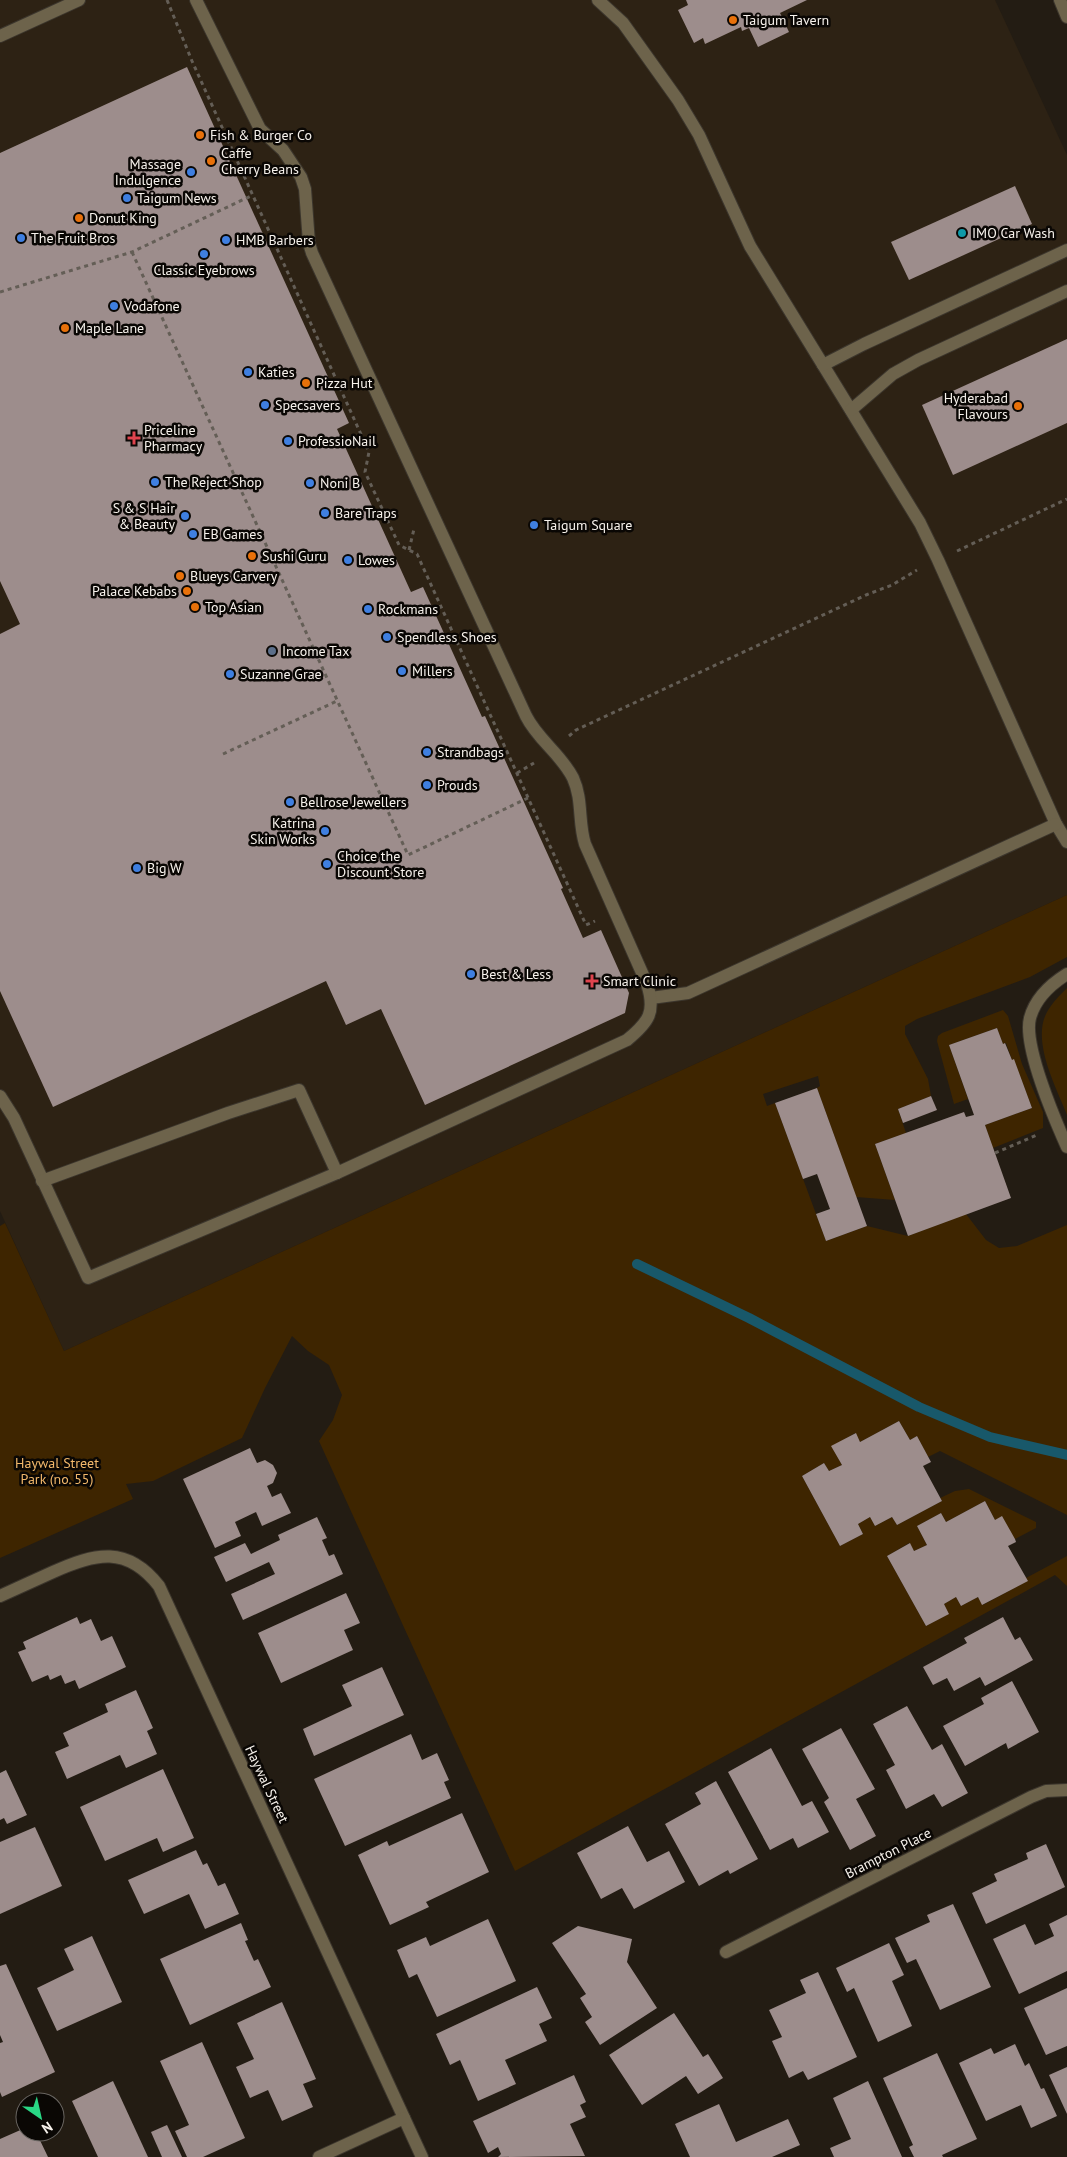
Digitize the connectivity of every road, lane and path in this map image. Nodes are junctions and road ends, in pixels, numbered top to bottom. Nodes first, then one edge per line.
1 (79, 0) edge
2 (167, 0) edge
3 (196, 0) edge
4 (598, 0) edge
5 (1060, 0) edge
6 (1067, 17) edge
7 (0, 36) edge
8 (253, 195) junction
9 (1067, 250) edge
10 (132, 252) junction
11 (1067, 291) edge
12 (0, 292) edge
13 (823, 365) junction
14 (850, 410) junction
15 (1067, 499) edge
16 (938, 560) junction
17 (337, 701) junction
18 (551, 750) junction
19 (223, 754) dead end
20 (517, 773) junction
21 (528, 798) junction
22 (1056, 824) junction
23 (1067, 842) edge
24 (615, 912) junction
25 (1067, 974) edge
26 (651, 998) junction
27 (0, 1096) edge
28 (1058, 1125) junction
29 (1067, 1148) edge
30 (995, 1153) dead end
31 (337, 1174) junction
32 (42, 1181) junction
33 (0, 1596) edge
34 (1067, 1790) edge
35 (726, 1952) dead end
36 (404, 2118) junction
37 (319, 2157) edge
38 (422, 2157) edge

1 - 7 street
2 - 8 path
3 - 18 street
4 - 13 street
5 - 6 street
8 - 10 path
8 - 20 path
9 - 13 street
10 - 12 path
10 - 17 path
11 - 14 street
13 - 14 street
14 - 16 street
15 - 16 path
16 - 18 path
16 - 22 street
17 - 19 path
17 - 21 path
18 - 20 path
18 - 24 street
20 - 21 path
21 - 24 path
22 - 23 street
22 - 26 street
24 - 26 street
25 - 28 street
26 - 31 street
27 - 32 street
28 - 29 street
28 - 30 path
31 - 32 street
31 - 32 street
33 - 36 street, Haywal Street
34 - 35 street, Brampton Place
36 - 37 street
36 - 38 street, Haywal Street

